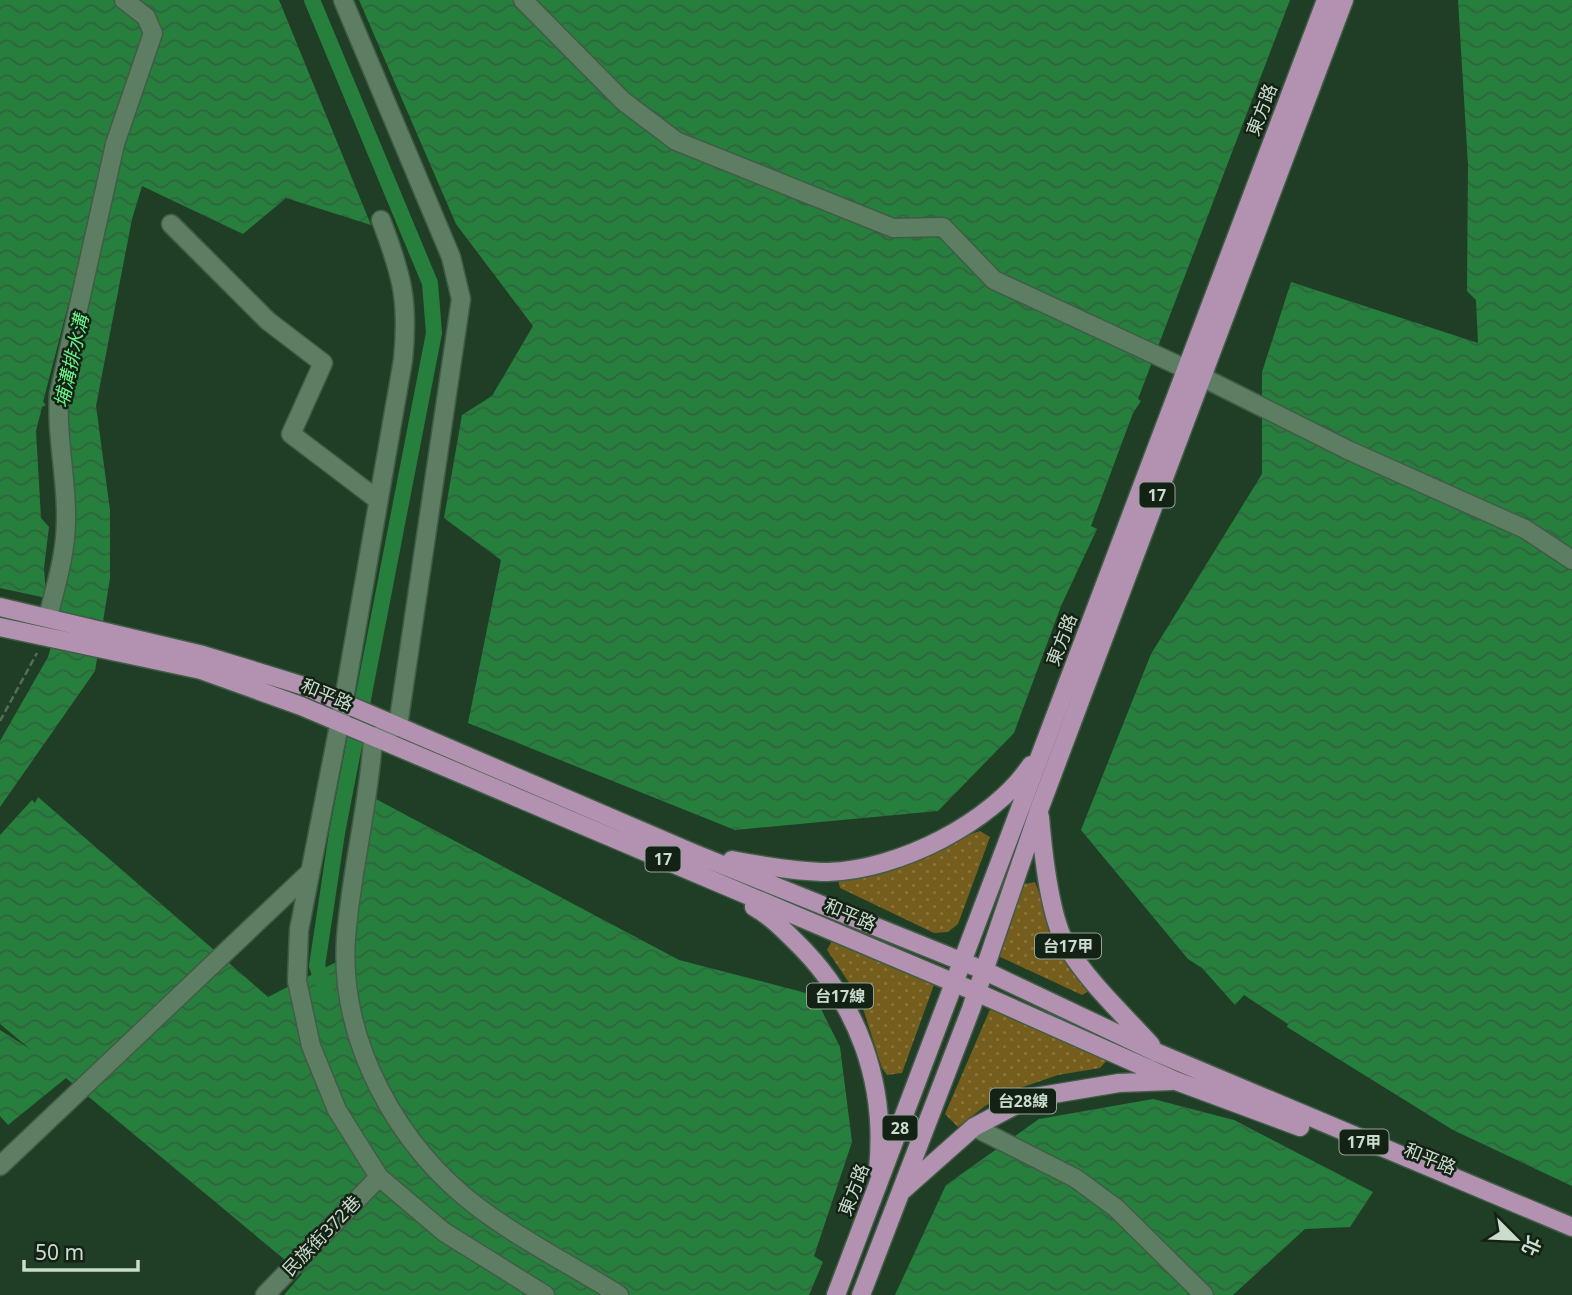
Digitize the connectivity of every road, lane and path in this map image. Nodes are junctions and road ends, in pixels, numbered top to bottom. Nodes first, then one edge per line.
1 (124, 0) edge
2 (343, 0) edge
3 (523, 0) edge
4 (1326, 0) edge
5 (1343, 0) edge
6 (381, 220) dead end
7 (172, 224) dead end
8 (1194, 372) junction
9 (378, 500) junction
10 (1572, 560) edge
11 (0, 607) edge
12 (53, 618) junction
13 (0, 627) edge
14 (45, 637) junction
15 (107, 640) junction
16 (348, 707) junction
17 (0, 721) edge
18 (342, 724) junction
19 (398, 726) junction
20 (372, 737) junction
21 (1046, 742) junction
22 (1039, 810) junction
23 (690, 861) junction
24 (309, 873) junction
25 (962, 961) junction
26 (983, 970) junction
27 (955, 982) junction
28 (976, 992) junction
29 (1158, 1053) junction
30 (1176, 1081) junction
31 (974, 1127) junction
32 (0, 1166) edge
33 (379, 1177) junction
34 (876, 1192) junction
35 (900, 1192) junction
36 (1572, 1227) edge
37 (1572, 1239) edge
38 (265, 1295) edge
39 (545, 1295) edge
40 (619, 1295) edge
41 (836, 1295) edge
42 (861, 1295) edge
43 (1204, 1295) edge

1 - 12 lane
2 - 19 lane
3 - 8 lane
4 - 8 main road, 東方路 / 17
5 - 8 main road, 東方路 / 17
6 - 9 lane
7 - 9 lane
8 - 10 lane
8 - 21 main road, 東方路 / 17
8 - 22 main road, 東方路 / 17
9 - 16 lane
11 - 12 main road, 17
12 - 15 main road, 17
13 - 14 main road, 17
14 - 15 main road, 17
14 - 17 path
15 - 16 main road, 和平路 / 17
15 - 18 main road, 和平路 / 17
16 - 18 lane
16 - 19 main road, 和平路 / 17
18 - 20 main road, 和平路 / 17
18 - 24 lane
19 - 20 lane
19 - 23 main road, 和平路 / 17
20 - 23 main road, 和平路 / 17
20 - 40 lane
21 - 23 main road
21 - 25 main road, 東方路 / 17
22 - 26 main road, 東方路 / 17
22 - 29 main road, 台17甲
23 - 25 main road, 和平路 / 17
23 - 27 main road, 和平路 / 17
23 - 34 main road, 台17線
24 - 32 lane
24 - 33 lane
25 - 26 main road, 和平路 / 17甲
25 - 27 main road, 東方路 / 28
26 - 28 main road, 東方路 / 17
26 - 29 main road, 和平路 / 17甲
27 - 28 main road, 和平路 / 17
27 - 34 main road, 東方路 / 28
28 - 30 main road, 和平路 / 17甲
28 - 35 main road, 東方路 / 28
29 - 36 main road, 和平路 / 17甲
30 - 31 main road, 台28線
30 - 37 main road, 和平路 / 17甲
31 - 35 main road, 台28線
31 - 43 lane
33 - 38 lane, 民族街372巷
33 - 39 lane
34 - 41 main road, 東方路 / 28
35 - 42 main road, 東方路 / 28

